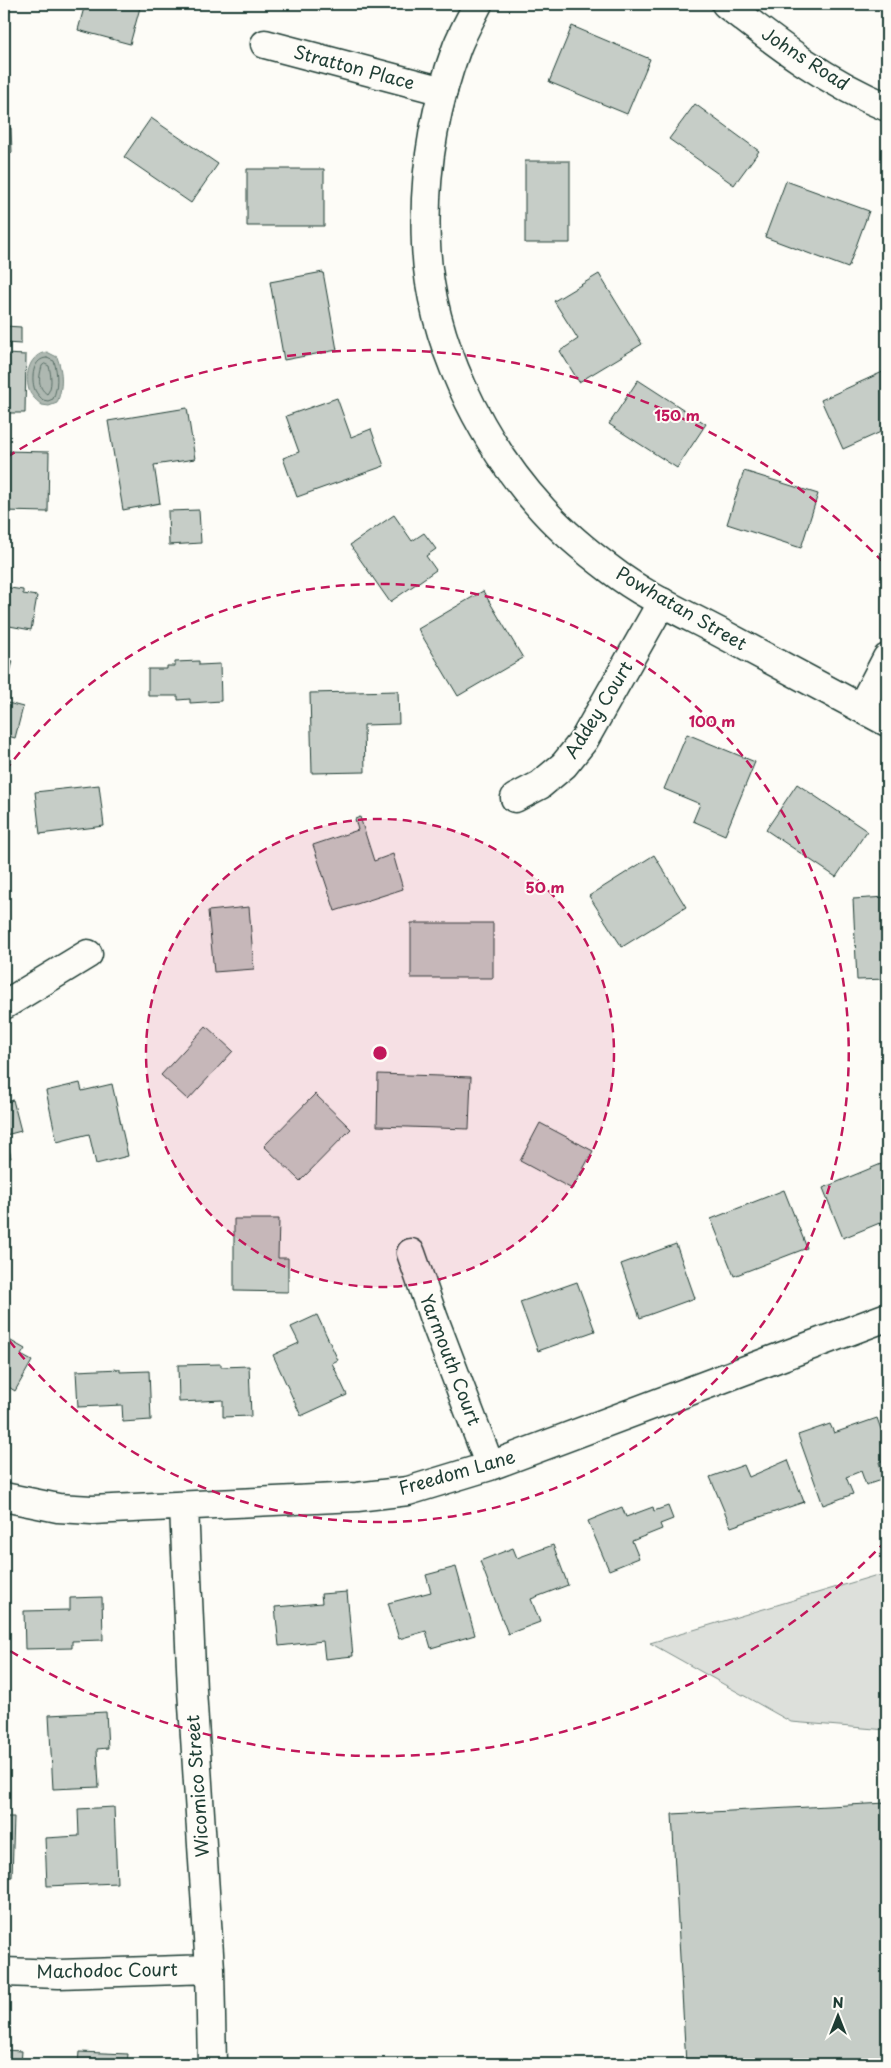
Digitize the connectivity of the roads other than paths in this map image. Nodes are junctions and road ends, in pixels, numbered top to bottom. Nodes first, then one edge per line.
1 (478, 4) edge
2 (726, 4) edge
3 (265, 44) dead end
4 (442, 91) junction
5 (887, 107) edge
6 (662, 602) junction
7 (887, 658) edge
8 (861, 708) junction
9 (887, 722) edge
10 (515, 798) dead end
11 (88, 954) dead end
12 (4, 1005) edge
13 (411, 1253) dead end
14 (887, 1317) edge
15 (490, 1466) junction
16 (4, 1497) edge
17 (184, 1507) junction
18 (210, 1969) junction
19 (4, 1972) edge
20 (212, 2064) edge

1 - 4 street, Powhatan Street
2 - 5 street, Johns Road
3 - 4 street, Stratton Place
4 - 6 street, Powhatan Street
6 - 8 street, Powhatan Street
6 - 10 street, Addey Court
7 - 8 street
8 - 9 street, Powhatan Street
11 - 12 street
13 - 15 street, Yarmouth Court
14 - 15 street, Freedom Lane
15 - 17 street, Freedom Lane
16 - 17 street, Freedom Lane
17 - 18 street, Wicomico Street
18 - 19 street, Machodoc Court
18 - 20 street, Wicomico Street

